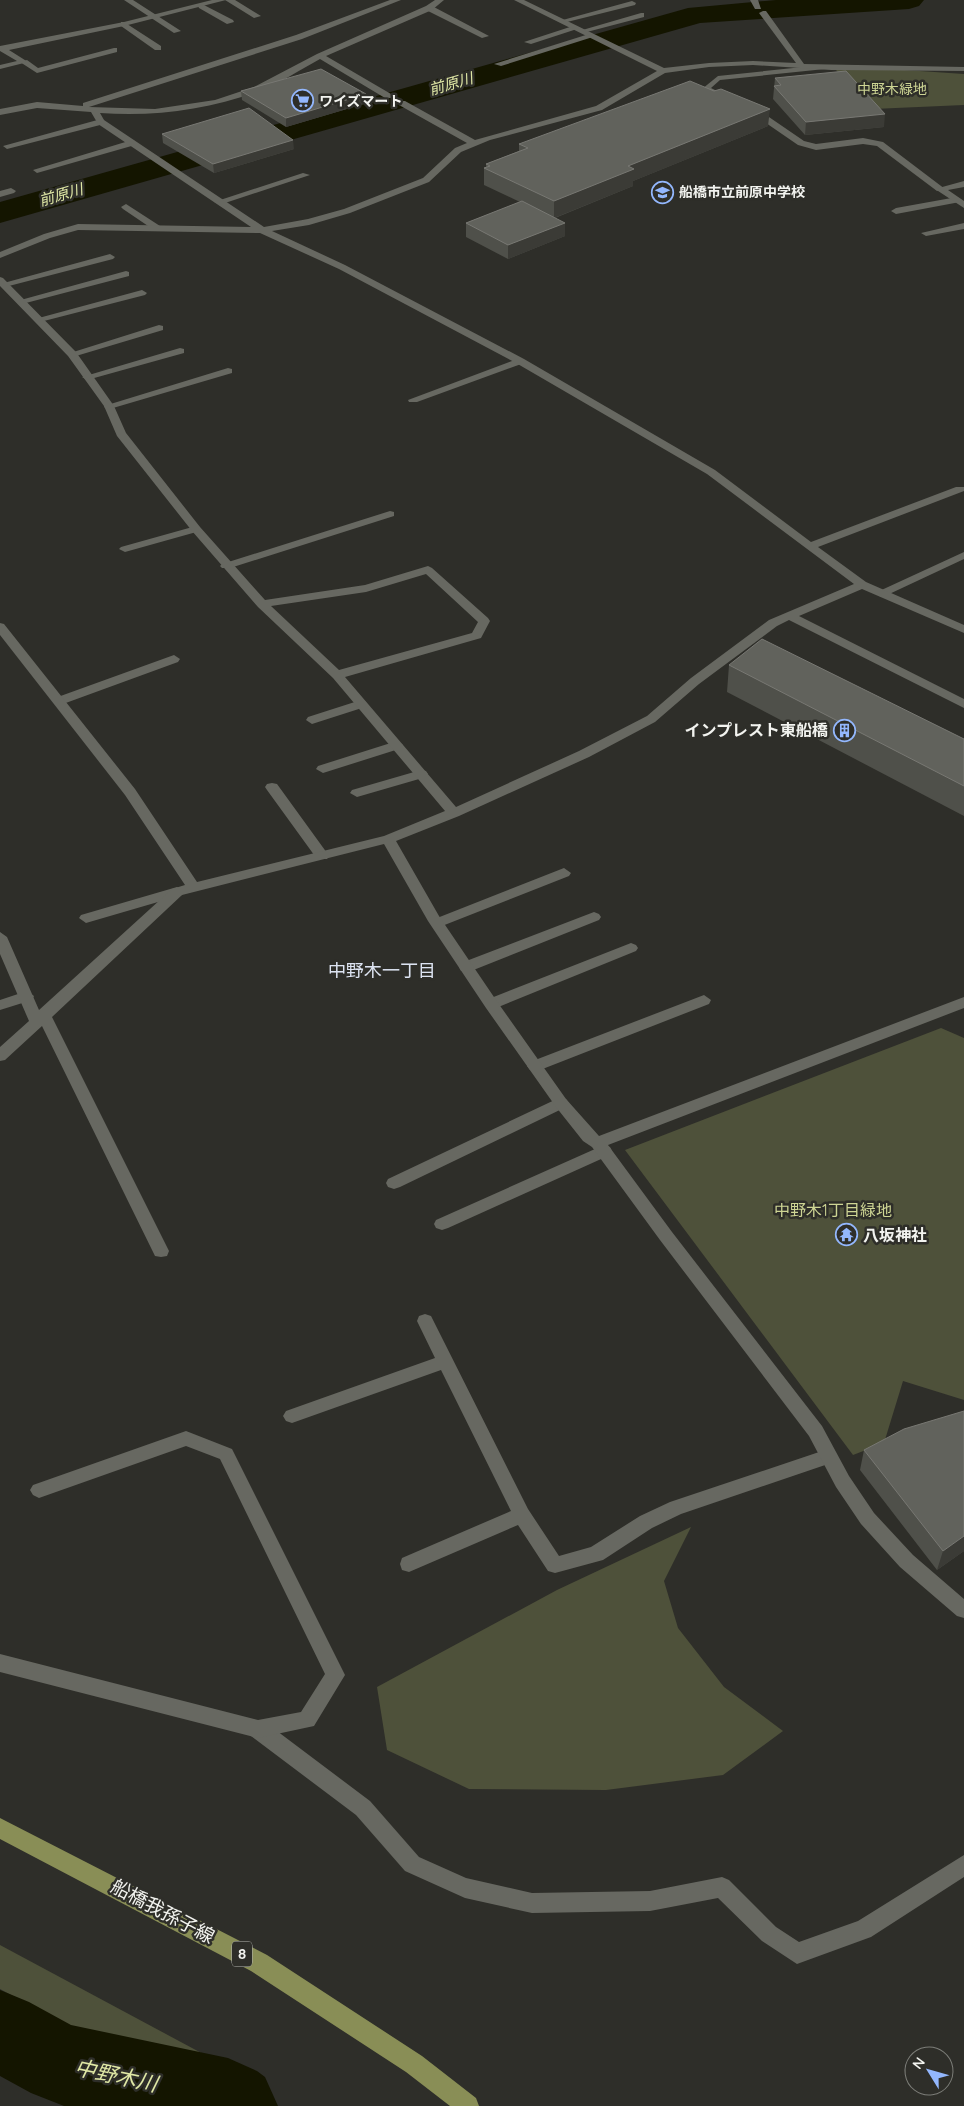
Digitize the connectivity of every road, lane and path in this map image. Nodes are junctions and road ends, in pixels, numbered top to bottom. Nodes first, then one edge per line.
1 (128, 0) edge
2 (222, 0) edge
3 (229, 0) edge
4 (397, 0) edge
5 (440, 0) edge
6 (518, 0) edge
7 (632, 3) dead end
8 (202, 6) junction
9 (759, 7) edge
10 (429, 8) junction
11 (641, 15) dead end
12 (257, 16) dead end
13 (154, 17) junction
14 (230, 22) dead end
15 (563, 22) junction
16 (124, 24) junction
17 (579, 29) junction
18 (177, 31) dead end
19 (485, 36) dead end
20 (599, 39) junction
21 (528, 42) dead end
22 (158, 48) dead end
23 (0, 49) edge
24 (114, 50) dead end
25 (320, 56) junction
26 (24, 62) junction
27 (498, 64) dead end
28 (801, 65) junction
29 (0, 67) edge
30 (822, 67) junction
31 (964, 68) edge
32 (663, 71) junction
33 (388, 96) dead end
34 (733, 101) edge
35 (402, 103) dead end
36 (742, 105) edge
37 (80, 107) junction
38 (94, 109) junction
39 (0, 112) edge
40 (101, 122) junction
41 (132, 143) junction
42 (474, 143) junction
43 (7, 146) dead end
44 (37, 170) dead end
45 (306, 175) dead end
46 (964, 184) edge
47 (940, 189) junction
48 (11, 191) dead end
49 (0, 194) edge
50 (219, 202) junction
51 (960, 203) edge
52 (126, 207) dead end
53 (896, 211) dead end
54 (964, 226) edge
55 (157, 228) junction
56 (262, 230) junction
57 (926, 233) dead end
58 (0, 255) edge
59 (110, 257) dead end
60 (126, 274) dead end
61 (2, 282) edge
62 (142, 293) dead end
63 (22, 301) junction
64 (40, 319) junction
65 (159, 328) dead end
66 (180, 351) dead end
67 (72, 354) junction
68 (520, 360) junction
69 (228, 371) dead end
70 (87, 377) junction
71 (413, 400) dead end
72 (109, 406) junction
73 (960, 489) dead end
74 (390, 514) dead end
75 (196, 529) junction
76 (810, 546) junction
77 (125, 549) dead end
78 (964, 555) edge
79 (226, 566) junction
80 (862, 585) junction
81 (882, 593) junction
82 (262, 604) junction
83 (790, 616) junction
84 (0, 627) edge
85 (964, 629) edge
86 (174, 659) dead end
87 (337, 675) junction
88 (59, 701) junction
89 (361, 704) junction
90 (964, 704) edge
91 (312, 720) dead end
92 (396, 745) junction
93 (323, 769) dead end
94 (421, 774) junction
95 (272, 787) dead end
96 (357, 793) dead end
97 (454, 813) junction
98 (388, 839) junction
99 (322, 856) junction
100 (564, 873) dead end
101 (193, 887) junction
102 (177, 892) junction
103 (594, 917) dead end
104 (86, 918) dead end
105 (437, 924) junction
106 (0, 937) edge
107 (631, 948) dead end
108 (466, 967) junction
109 (27, 996) junction
110 (704, 1000) dead end
111 (964, 1002) edge
112 (491, 1004) junction
113 (0, 1005) edge
114 (40, 1017) junction
115 (0, 1056) edge
116 (535, 1066) junction
117 (561, 1103) junction
118 (601, 1147) junction
119 (394, 1183) dead end
120 (442, 1224) dead end
121 (161, 1251) dead end
122 (425, 1321) dead end
123 (445, 1362) junction
124 (292, 1416) dead end
125 (828, 1457) junction
126 (39, 1490) dead end
127 (522, 1515) junction
128 (409, 1564) dead end
129 (964, 1610) edge
130 (5, 1666) edge
131 (258, 1729) junction
132 (0, 1828) edge
133 (964, 1865) edge
134 (468, 2106) edge

1 - 13 street
2 - 8 street
3 - 12 street
4 - 37 street
5 - 10 street
6 - 15 street
7 - 15 street
8 - 13 street
8 - 14 street
9 - 28 street
10 - 19 street
10 - 25 street
11 - 17 street
13 - 16 street
13 - 18 street
15 - 17 street
16 - 22 street
16 - 23 street
17 - 20 street
17 - 21 street
20 - 27 street
20 - 32 street
23 - 26 street
24 - 26 street
25 - 33 street
25 - 38 street
26 - 29 street
28 - 30 street
28 - 32 street
30 - 31 street
30 - 34 street
32 - 42 street
35 - 42 street
36 - 47 street
37 - 38 street
37 - 39 street
38 - 40 street
40 - 41 street
40 - 43 street
41 - 44 street
41 - 50 street
42 - 56 street
45 - 50 street
46 - 47 street
47 - 51 street
48 - 49 street
50 - 56 street
51 - 53 street
52 - 55 street
54 - 57 street
55 - 56 street
55 - 58 street
56 - 68 street
59 - 61 street
60 - 63 street
61 - 63 street
62 - 64 street
63 - 64 street
64 - 67 street
65 - 67 street
66 - 70 street
67 - 70 street
68 - 71 street
68 - 76 street
69 - 72 street
70 - 72 street
72 - 75 street
73 - 76 street
74 - 79 street
75 - 77 street
75 - 79 street
76 - 80 street
78 - 81 street
79 - 82 street
80 - 81 street
80 - 83 street
81 - 85 street
82 - 87 street
82 - 87 street
83 - 90 street
83 - 97 street
84 - 88 street
86 - 88 street
87 - 89 street
88 - 101 street
89 - 91 street
89 - 92 street
92 - 93 street
92 - 94 street
94 - 96 street
94 - 97 street
95 - 99 street
97 - 98 street
98 - 99 street
98 - 105 street
99 - 101 street
100 - 105 street
101 - 102 street
102 - 104 street
102 - 114 street
103 - 108 street
105 - 108 street
106 - 109 street
107 - 112 street
108 - 112 street
109 - 113 street
109 - 114 street
110 - 116 street
111 - 118 street
112 - 116 street
114 - 115 street
114 - 121 street
116 - 117 street
117 - 118 street
117 - 119 street
118 - 120 street
118 - 125 street
122 - 123 street
123 - 124 street
123 - 127 street
125 - 127 street
125 - 129 street
126 - 131 street
127 - 128 street
130 - 131 street
131 - 133 street
132 - 134 main road, 船橋我孫子線 / 8

